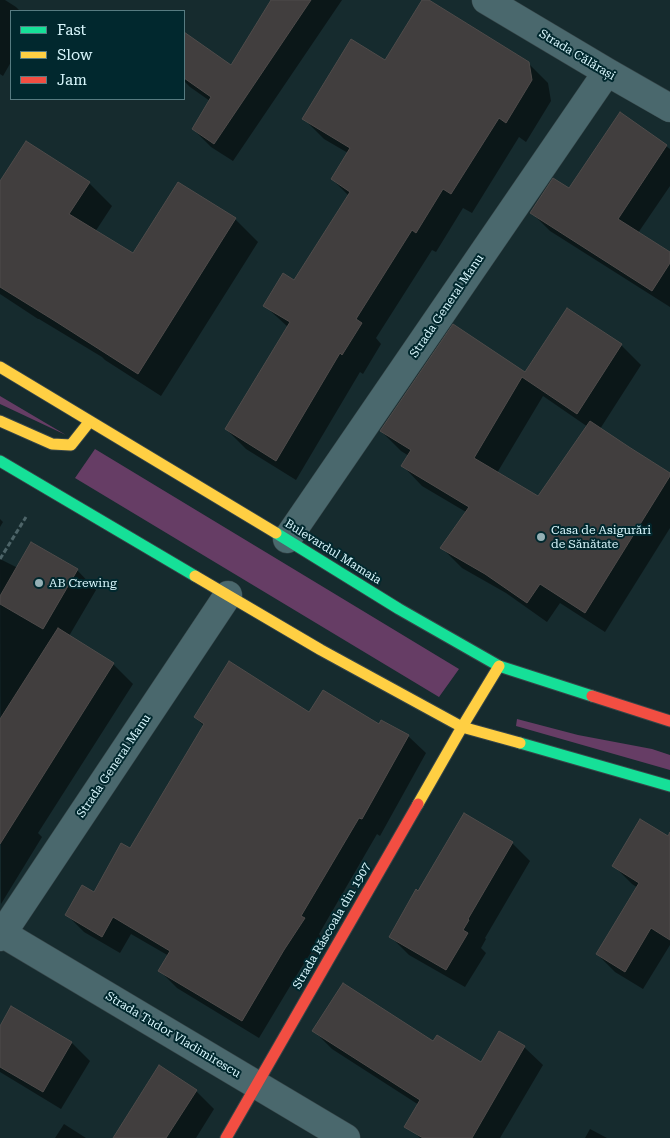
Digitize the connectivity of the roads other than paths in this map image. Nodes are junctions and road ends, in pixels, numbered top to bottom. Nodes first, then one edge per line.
1 (486, 0) edge
2 (607, 72) junction
3 (670, 108) edge
4 (0, 367) edge
5 (0, 421) edge
6 (90, 421) junction
7 (0, 461) edge
8 (287, 539) junction
9 (228, 595) junction
10 (498, 666) junction
11 (670, 721) edge
12 (462, 727) junction
13 (670, 786) edge
14 (1, 934) edge
15 (257, 1085) junction
16 (226, 1138) edge
17 (346, 1138) edge

1 - 2 street, Strada Călărași
2 - 3 street, Strada Călărași
2 - 8 street, Strada General Manu
4 - 6 main road, Bulevardul Mamaia
5 - 6 main road
6 - 8 main road, Bulevardul Mamaia
7 - 9 main road
8 - 10 main road, Bulevardul Mamaia
9 - 12 main road
9 - 14 street, Strada General Manu
10 - 11 main road, Bulevardul Mamaia
10 - 12 main road, Strada Răscoala din 1907
12 - 13 main road
12 - 15 main road, Strada Răscoala din 1907
14 - 15 street, Strada Tudor Vladimirescu
15 - 16 main road, Strada Răscoala din 1907
15 - 17 street, Strada Tudor Vladimirescu

